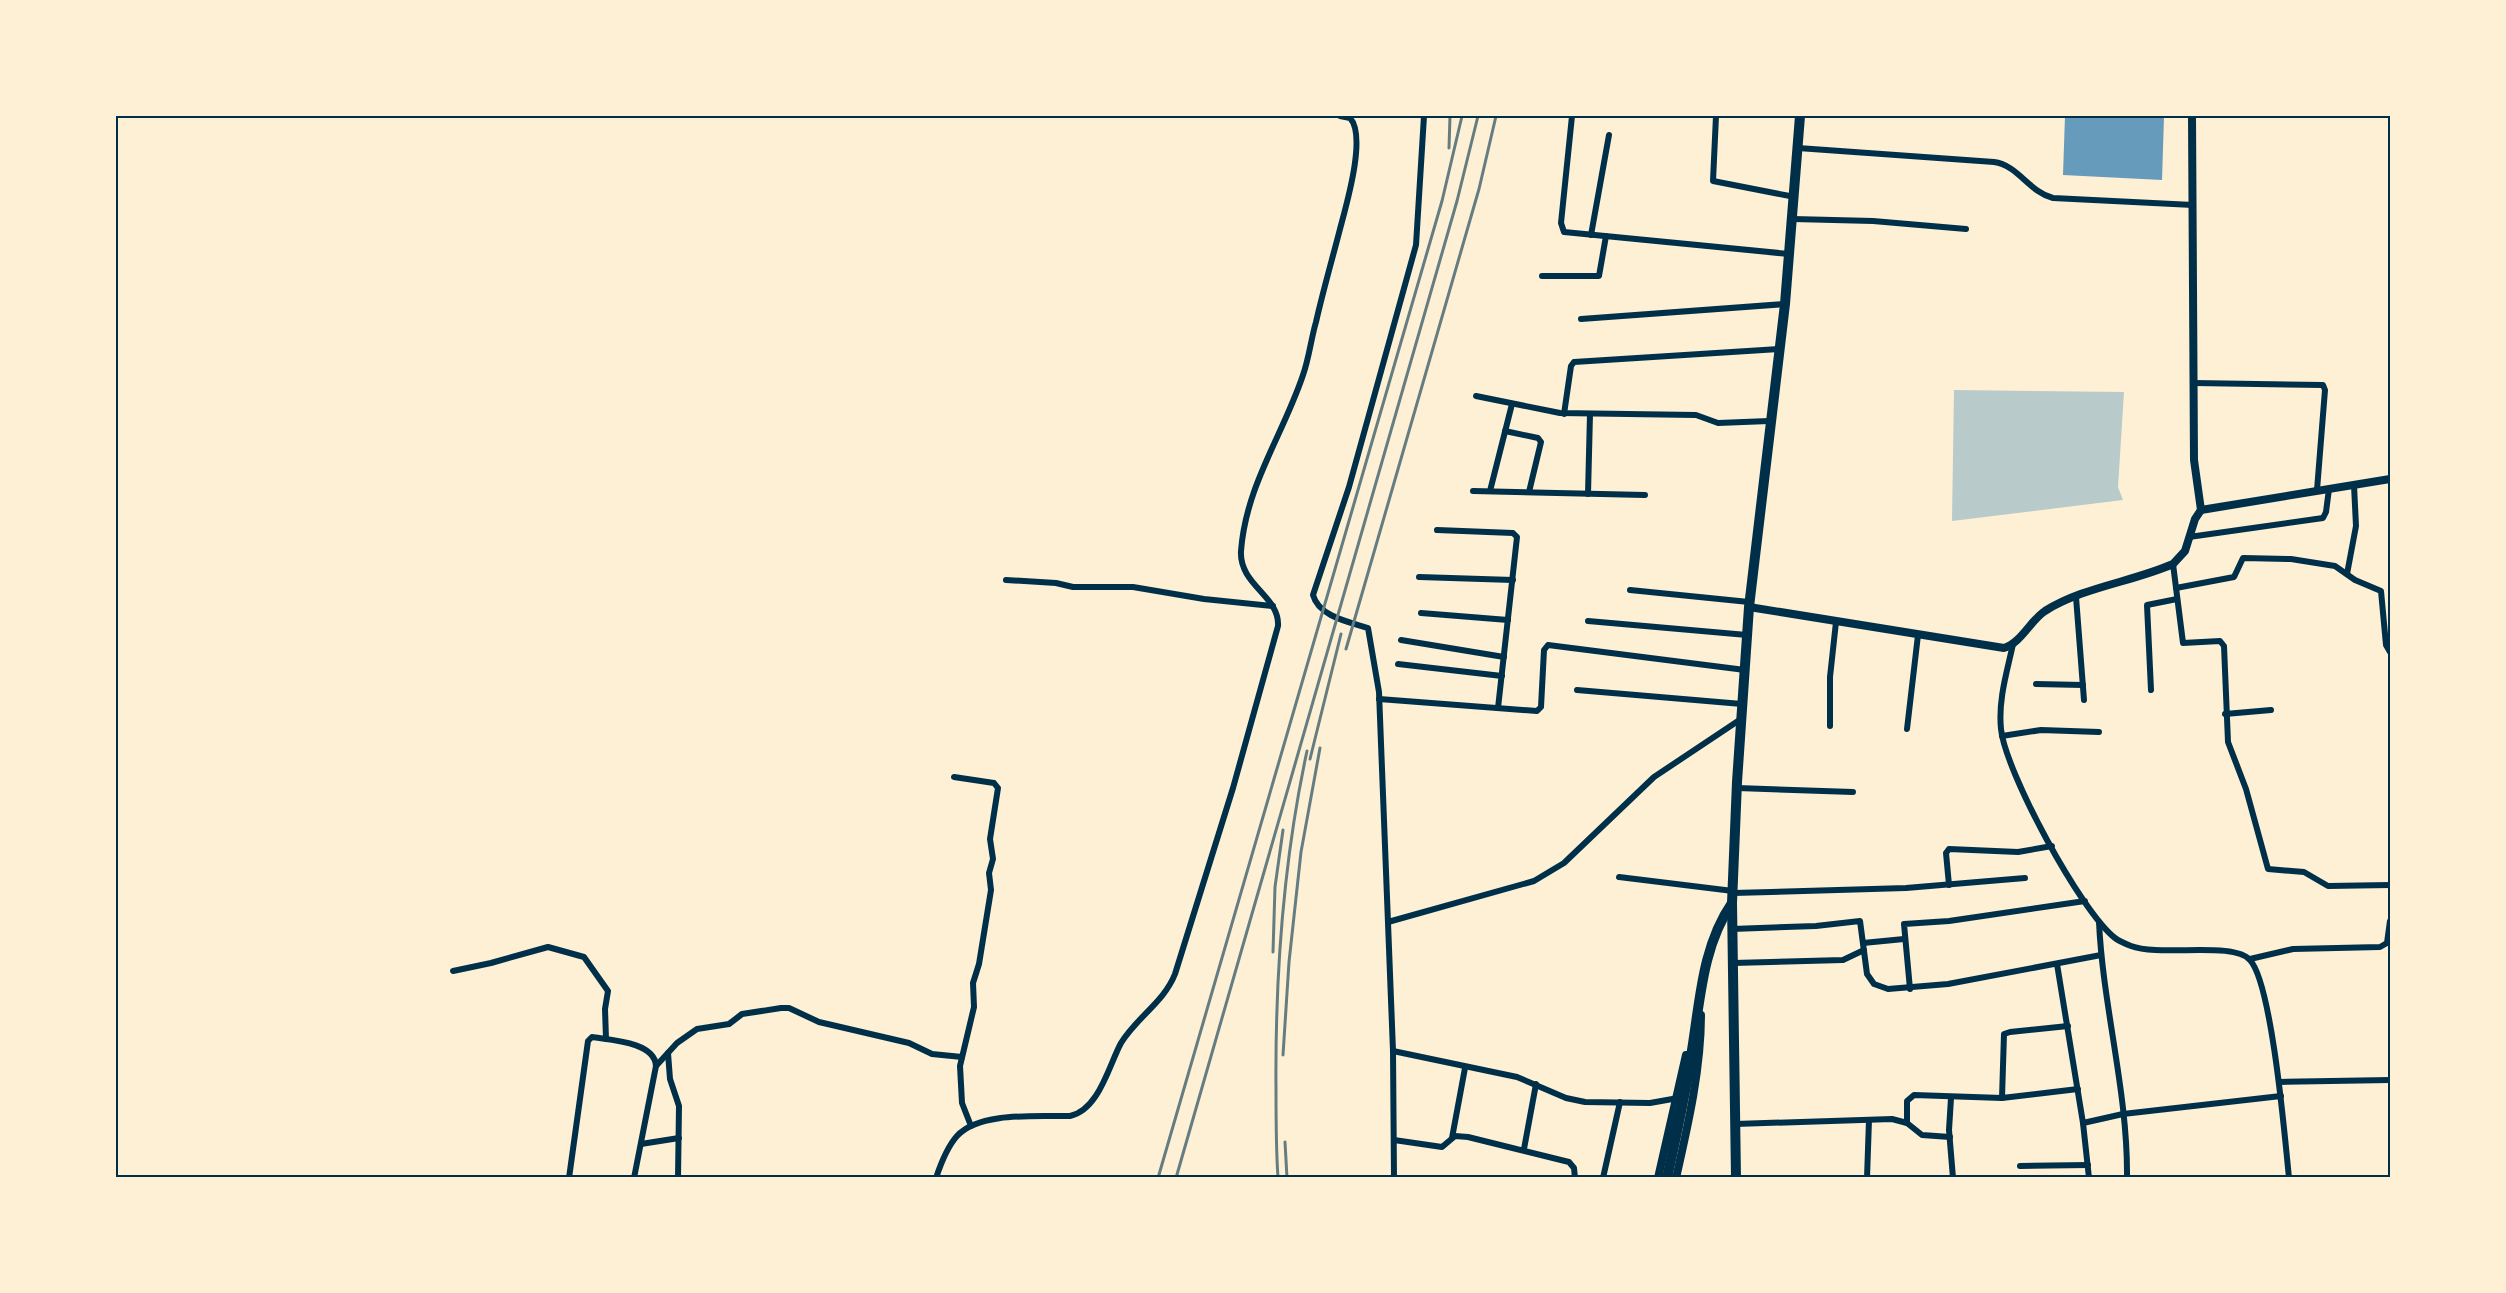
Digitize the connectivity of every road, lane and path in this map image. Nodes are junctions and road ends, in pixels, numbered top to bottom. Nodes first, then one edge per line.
1 (1340, 116) edge
2 (1424, 116) edge
3 (1572, 116) edge
4 (1716, 116) edge
5 (1800, 116) edge
6 (2193, 116) edge
7 (1609, 135) dead end
8 (1798, 148) junction
9 (1795, 197) junction
10 (2193, 205) junction
11 (1793, 219) junction
12 (1966, 229) dead end
13 (1591, 235) junction
14 (1606, 236) junction
15 (1790, 255) junction
16 (1542, 276) dead end
17 (1785, 304) junction
18 (1581, 319) dead end
19 (1779, 349) junction
20 (2194, 383) junction
21 (1476, 396) dead end
22 (1512, 404) junction
23 (1564, 414) junction
24 (1590, 414) junction
25 (1769, 422) junction
26 (1505, 431) junction
27 (2391, 479) edge
28 (2354, 485) junction
29 (2329, 489) junction
30 (2318, 490) junction
31 (1473, 491) dead end
32 (1490, 491) junction
33 (1529, 492) junction
34 (1588, 494) junction
35 (1645, 495) dead end
36 (2201, 510) junction
37 (1437, 530) dead end
38 (2189, 537) junction
39 (2173, 564) junction
40 (2347, 574) junction
41 (1419, 577) dead end
42 (1006, 580) dead end
43 (1513, 580) junction
44 (2176, 588) junction
45 (1630, 590) dead end
46 (2076, 597) junction
47 (2177, 599) junction
48 (1749, 605) junction
49 (1274, 606) junction
50 (1421, 613) dead end
51 (1508, 620) junction
52 (1588, 621) dead end
53 (1836, 622) junction
54 (1747, 635) junction
55 (1918, 635) junction
56 (1401, 640) dead end
57 (2013, 644) junction
58 (2391, 652) edge
59 (1504, 657) junction
60 (1398, 664) dead end
61 (1744, 670) junction
62 (1502, 676) junction
63 (2036, 684) dead end
64 (2083, 685) junction
65 (1577, 690) dead end
66 (2151, 690) dead end
67 (1379, 699) junction
68 (2084, 700) dead end
69 (1742, 704) junction
70 (1498, 708) junction
71 (2271, 710) dead end
72 (2225, 714) junction
73 (1741, 718) junction
74 (1830, 726) dead end
75 (1907, 729) dead end
76 (2099, 732) dead end
77 (2002, 736) junction
78 (954, 777) dead end
79 (1737, 788) junction
80 (1853, 792) dead end
81 (2052, 846) junction
82 (1620, 877) dead end
83 (2025, 878) dead end
84 (1949, 885) junction
85 (2391, 885) edge
86 (1732, 896) junction
87 (2085, 901) junction
88 (2391, 921) edge
89 (1388, 922) junction
90 (2099, 922) junction
91 (1732, 929) junction
92 (1904, 939) junction
93 (1864, 946) junction
94 (2101, 956) junction
95 (2250, 959) junction
96 (1733, 963) junction
97 (2057, 964) junction
98 (453, 970) dead end
99 (1910, 989) junction
100 (1701, 995) junction
101 (2068, 1026) junction
102 (606, 1039) junction
103 (1393, 1051) junction
104 (668, 1053) junction
105 (962, 1057) junction
106 (656, 1066) junction
107 (1465, 1068) junction
108 (2391, 1080) edge
109 (2279, 1082) junction
110 (1536, 1084) junction
111 (2078, 1089) junction
112 (2281, 1096) junction
113 (1678, 1098) junction
114 (1951, 1098) junction
115 (2002, 1098) junction
116 (1620, 1102) junction
117 (2123, 1114) junction
118 (1869, 1120) junction
119 (1907, 1123) junction
120 (2084, 1123) junction
121 (1735, 1124) junction
122 (971, 1126) junction
123 (679, 1137) junction
124 (1950, 1137) junction
125 (1394, 1140) junction
126 (1451, 1140) junction
127 (641, 1144) junction
128 (1524, 1149) junction
129 (2020, 1166) dead end
130 (2088, 1166) junction
131 (569, 1178) edge
132 (634, 1178) edge
133 (678, 1178) edge
134 (936, 1178) edge
135 (1394, 1178) edge
136 (1575, 1178) edge
137 (1603, 1178) edge
138 (1658, 1178) edge
139 (1667, 1178) edge
140 (1676, 1178) edge
141 (1736, 1178) edge
142 (1868, 1178) edge
143 (1953, 1178) edge
144 (2089, 1178) edge
145 (2127, 1178) edge
146 (2289, 1178) edge

1 - 49 street
2 - 67 street
3 - 13 street
4 - 9 street
5 - 8 highway
6 - 10 street
7 - 13 street
8 - 9 highway
8 - 10 street
9 - 11 highway
10 - 20 street
11 - 12 street
11 - 15 highway
13 - 14 street
14 - 15 street
14 - 16 street
15 - 17 highway
17 - 18 street
17 - 19 highway
19 - 23 street
19 - 25 highway
20 - 30 street
20 - 36 street
21 - 22 street
22 - 23 street
22 - 26 street
23 - 24 street
24 - 25 street
24 - 34 street
25 - 48 highway
26 - 32 street
26 - 33 street
27 - 28 street
28 - 29 street
28 - 40 street
29 - 30 street
29 - 38 street
30 - 36 street
31 - 32 street
32 - 33 street
33 - 34 street
34 - 35 street
36 - 38 street
37 - 43 street
38 - 39 street
39 - 44 street
39 - 46 street
40 - 44 street
40 - 58 street
41 - 43 street
42 - 49 street
43 - 51 street
44 - 47 street
45 - 48 street
46 - 57 street
46 - 64 street
47 - 66 street
47 - 72 street
48 - 53 street
48 - 54 highway
49 - 122 street
50 - 51 street
51 - 59 street
52 - 54 street
53 - 55 street
53 - 74 street
54 - 61 highway
55 - 57 street
55 - 75 street
56 - 59 street
57 - 77 street
59 - 62 street
60 - 62 street
61 - 69 highway
61 - 70 street
62 - 70 street
63 - 64 street
64 - 68 street
65 - 69 street
67 - 70 street
67 - 89 street
69 - 73 highway
71 - 72 street
72 - 85 street
73 - 79 highway
73 - 89 street
76 - 77 street
77 - 81 street
78 - 105 street
79 - 80 street
79 - 86 highway
81 - 84 street
81 - 87 street
82 - 86 street
83 - 84 street
84 - 86 street
86 - 91 highway
86 - 100 highway
87 - 90 street
87 - 92 street
88 - 95 street
89 - 103 street
90 - 94 street
90 - 95 street
91 - 93 street
91 - 96 highway
92 - 93 street
92 - 99 street
93 - 96 street
93 - 99 street
94 - 97 street
94 - 117 street
95 - 109 street
96 - 121 highway
97 - 99 street
97 - 101 street
98 - 102 street
100 - 113 street
100 - 139 highway
100 - 140 street
101 - 111 street
101 - 115 street
102 - 106 street
102 - 131 street
103 - 107 street
103 - 125 street
104 - 105 street
104 - 106 street
104 - 123 street
105 - 122 street
106 - 127 street
107 - 110 street
107 - 126 street
108 - 109 street
109 - 112 street
110 - 116 street
110 - 128 street
111 - 115 street
111 - 120 street
112 - 117 street
112 - 146 street
113 - 116 street
113 - 138 street
114 - 115 street
114 - 119 street
114 - 124 street
116 - 137 street
117 - 120 street
117 - 145 street
118 - 119 street
118 - 121 street
118 - 142 street
119 - 124 street
120 - 130 street
121 - 141 highway
122 - 134 street
123 - 127 street
123 - 133 street
124 - 143 street
125 - 126 street
125 - 135 street
126 - 128 street
127 - 132 street
128 - 136 street
129 - 130 street
130 - 144 street

